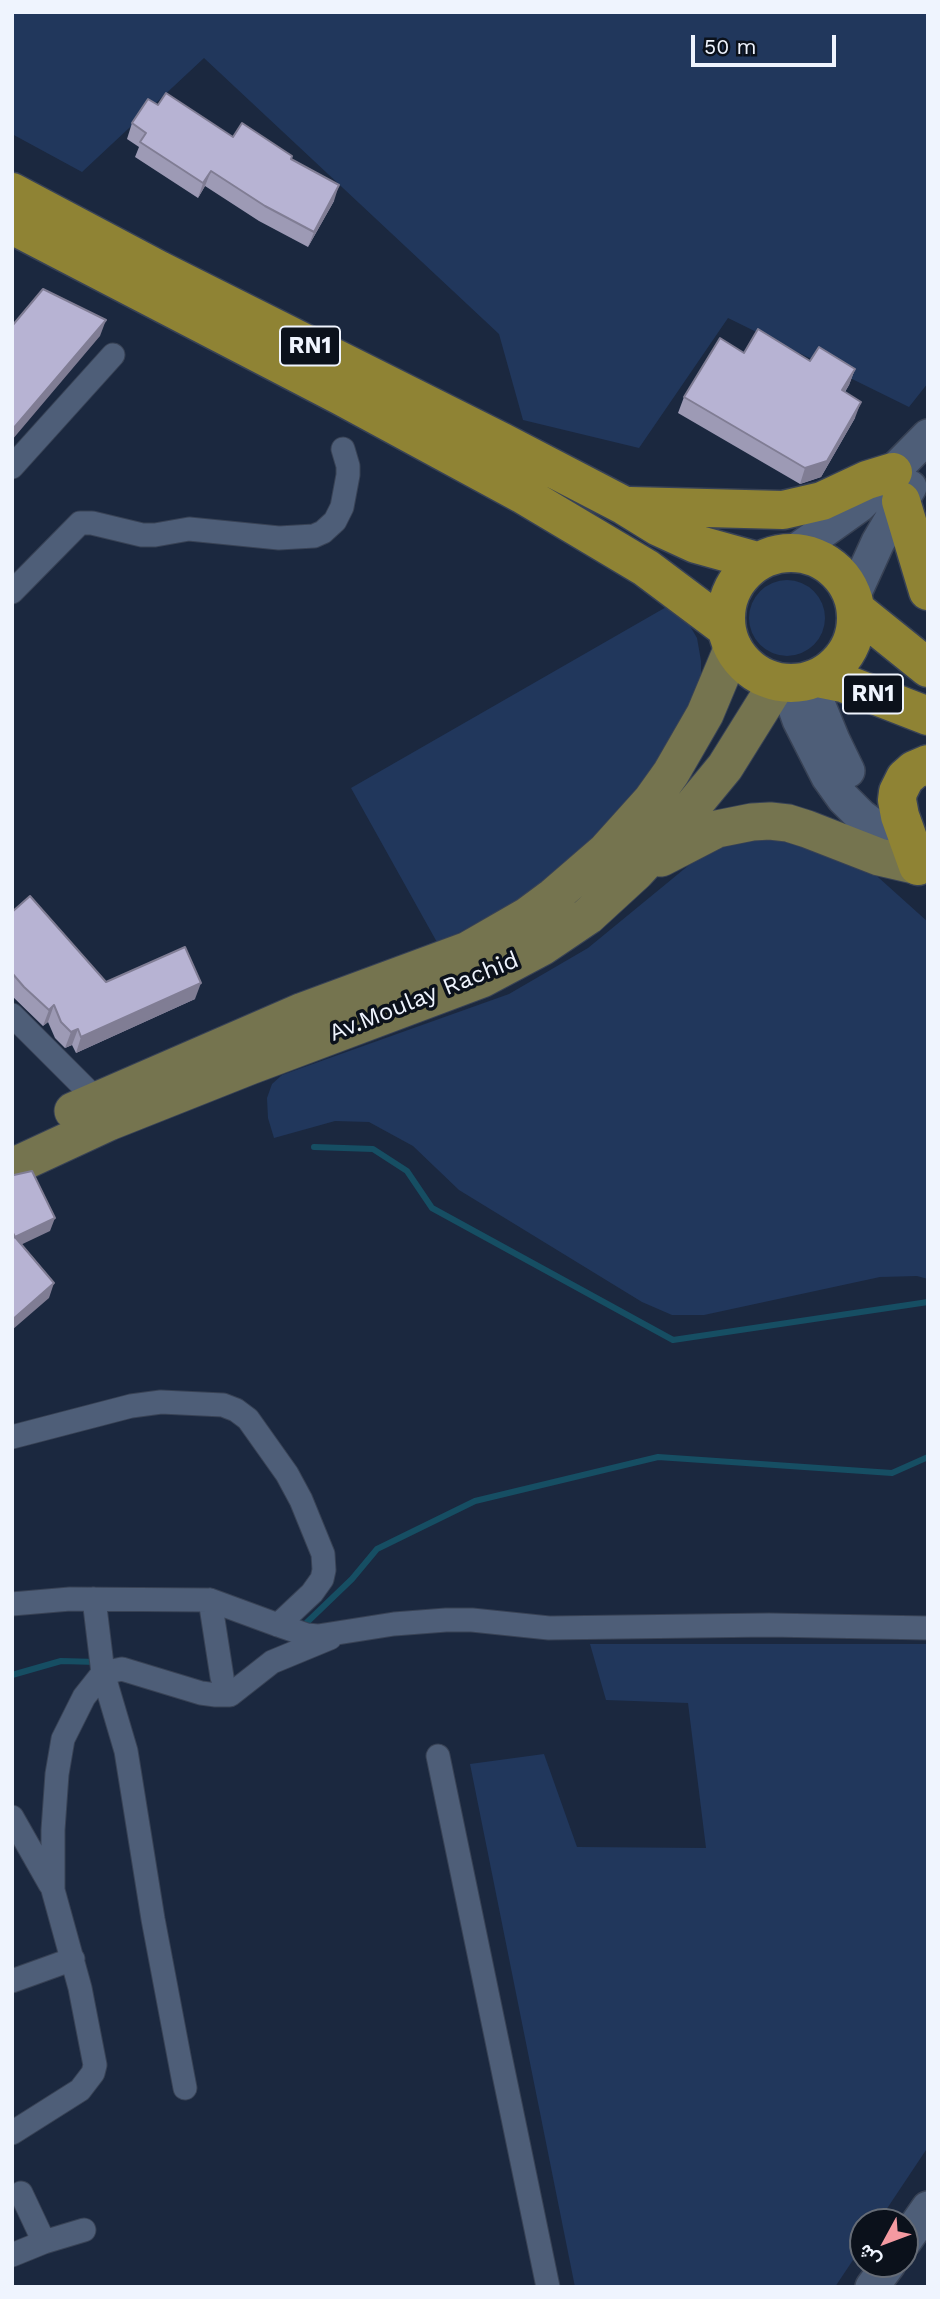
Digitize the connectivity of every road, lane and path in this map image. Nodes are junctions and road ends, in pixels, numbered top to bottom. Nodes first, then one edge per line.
1 (12, 192) edge
2 (12, 225) edge
3 (113, 355) dead end
4 (928, 436) edge
5 (343, 449) dead end
6 (12, 467) edge
7 (907, 478) edge
8 (625, 506) junction
9 (794, 552) junction
10 (757, 561) junction
11 (928, 591) edge
12 (12, 592) edge
13 (855, 603) junction
14 (729, 638) junction
15 (928, 668) edge
16 (798, 681) junction
17 (928, 716) edge
18 (928, 764) edge
19 (923, 870) edge
20 (636, 872) junction
21 (12, 1015) edge
22 (103, 1111) junction
23 (12, 1140) edge
24 (12, 1167) edge
25 (12, 1437) edge
26 (94, 1600) junction
27 (210, 1600) junction
28 (12, 1604) edge
29 (281, 1626) junction
30 (928, 1628) edge
31 (340, 1633) junction
32 (103, 1674) junction
33 (222, 1677) dead end
34 (438, 1756) dead end
35 (12, 1817) edge
36 (53, 1890) junction
37 (73, 1959) junction
38 (12, 1981) edge
39 (185, 2088) dead end
40 (12, 2133) edge
41 (15, 2188) edge
42 (84, 2230) dead end
43 (44, 2242) junction
44 (12, 2255) edge
45 (548, 2287) edge

1 - 8 highway, RN1
2 - 14 highway, RN1
3 - 6 street
4 - 7 street
5 - 12 street
7 - 8 highway
7 - 9 street
7 - 11 highway
7 - 13 street
8 - 10 highway, RN1
9 - 10 highway, RN1
9 - 13 highway, RN1
10 - 14 highway
13 - 15 highway, RN1
13 - 16 highway, RN1
14 - 16 highway, RN1
14 - 22 main road, Av.Moulay Rachid
16 - 17 highway, RN1
16 - 19 street
16 - 20 main road, Av.Moulay Rachid
18 - 19 highway
19 - 20 main road
20 - 22 main road, Av.Moulay Rachid
21 - 22 street
22 - 23 main road, Av.Moulay Rachid
22 - 24 main road, Av.Moulay Rachid
25 - 29 street
26 - 27 street
26 - 28 street
26 - 32 street
27 - 29 street
27 - 33 street
29 - 31 street
30 - 31 street
31 - 32 street
32 - 36 street
32 - 39 street
34 - 45 street
35 - 36 street
36 - 37 street
37 - 38 street
37 - 40 street
41 - 43 street
42 - 43 street
43 - 44 street

